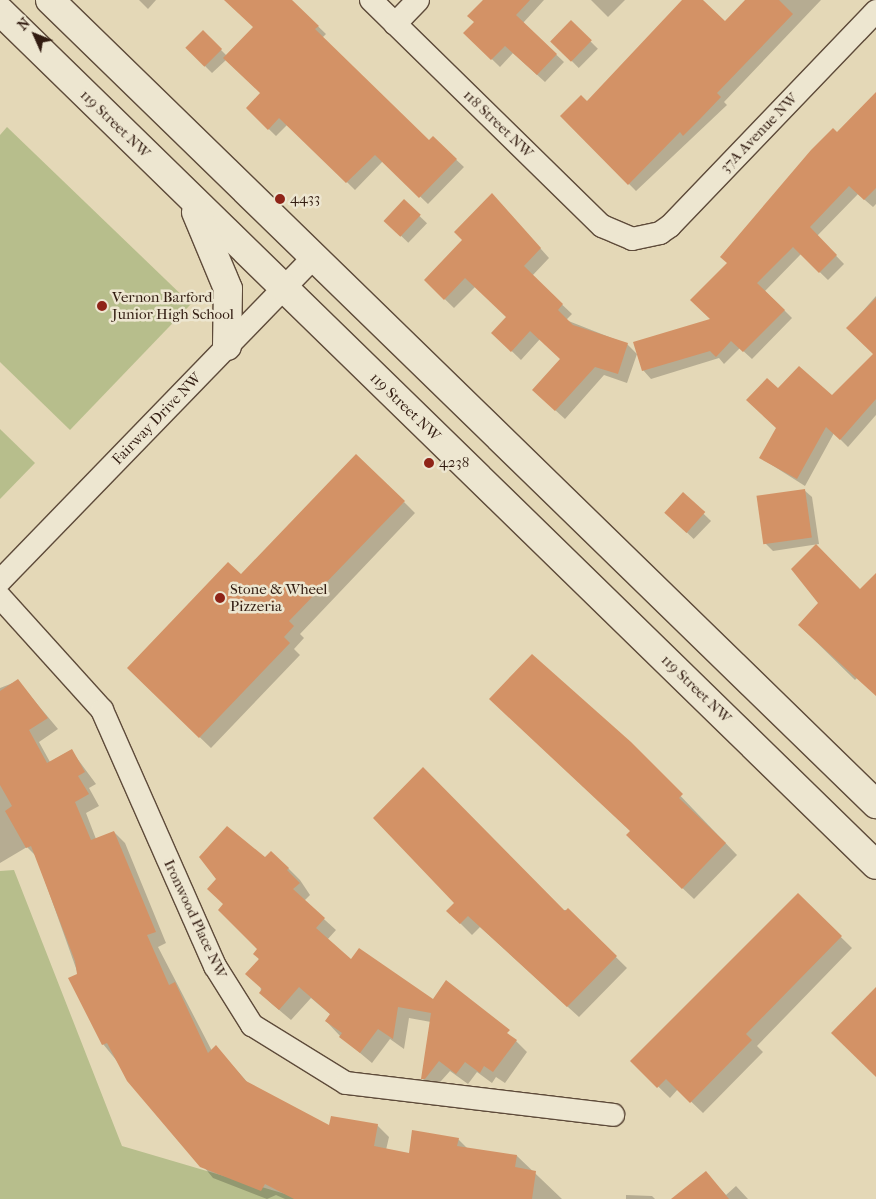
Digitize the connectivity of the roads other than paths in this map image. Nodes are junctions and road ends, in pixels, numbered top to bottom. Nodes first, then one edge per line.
1 (50, 0) edge
2 (371, 0) edge
3 (418, 0) edge
4 (0, 11) edge
5 (875, 15) edge
6 (395, 24) junction
7 (187, 195) junction
8 (632, 239) joint
9 (314, 257) junction
10 (284, 288) junction
11 (227, 346) junction
12 (0, 581) edge
13 (0, 597) edge
14 (876, 804) edge
15 (876, 865) edge
16 (613, 1116) dead end

1 - 9 main road
2 - 6 street, 118 Street NW
3 - 6 street
4 - 7 main road, 119 Street NW
5 - 8 street, 37A Avenue NW
6 - 8 street, 118 Street NW
7 - 10 main road, 119 Street NW
7 - 11 main road
9 - 10 street, Fairway Drive NW
9 - 14 main road
10 - 11 street, Fairway Drive NW
10 - 15 main road, 119 Street NW
11 - 12 street, Fairway Drive NW
13 - 16 street, Ironwood Place NW

